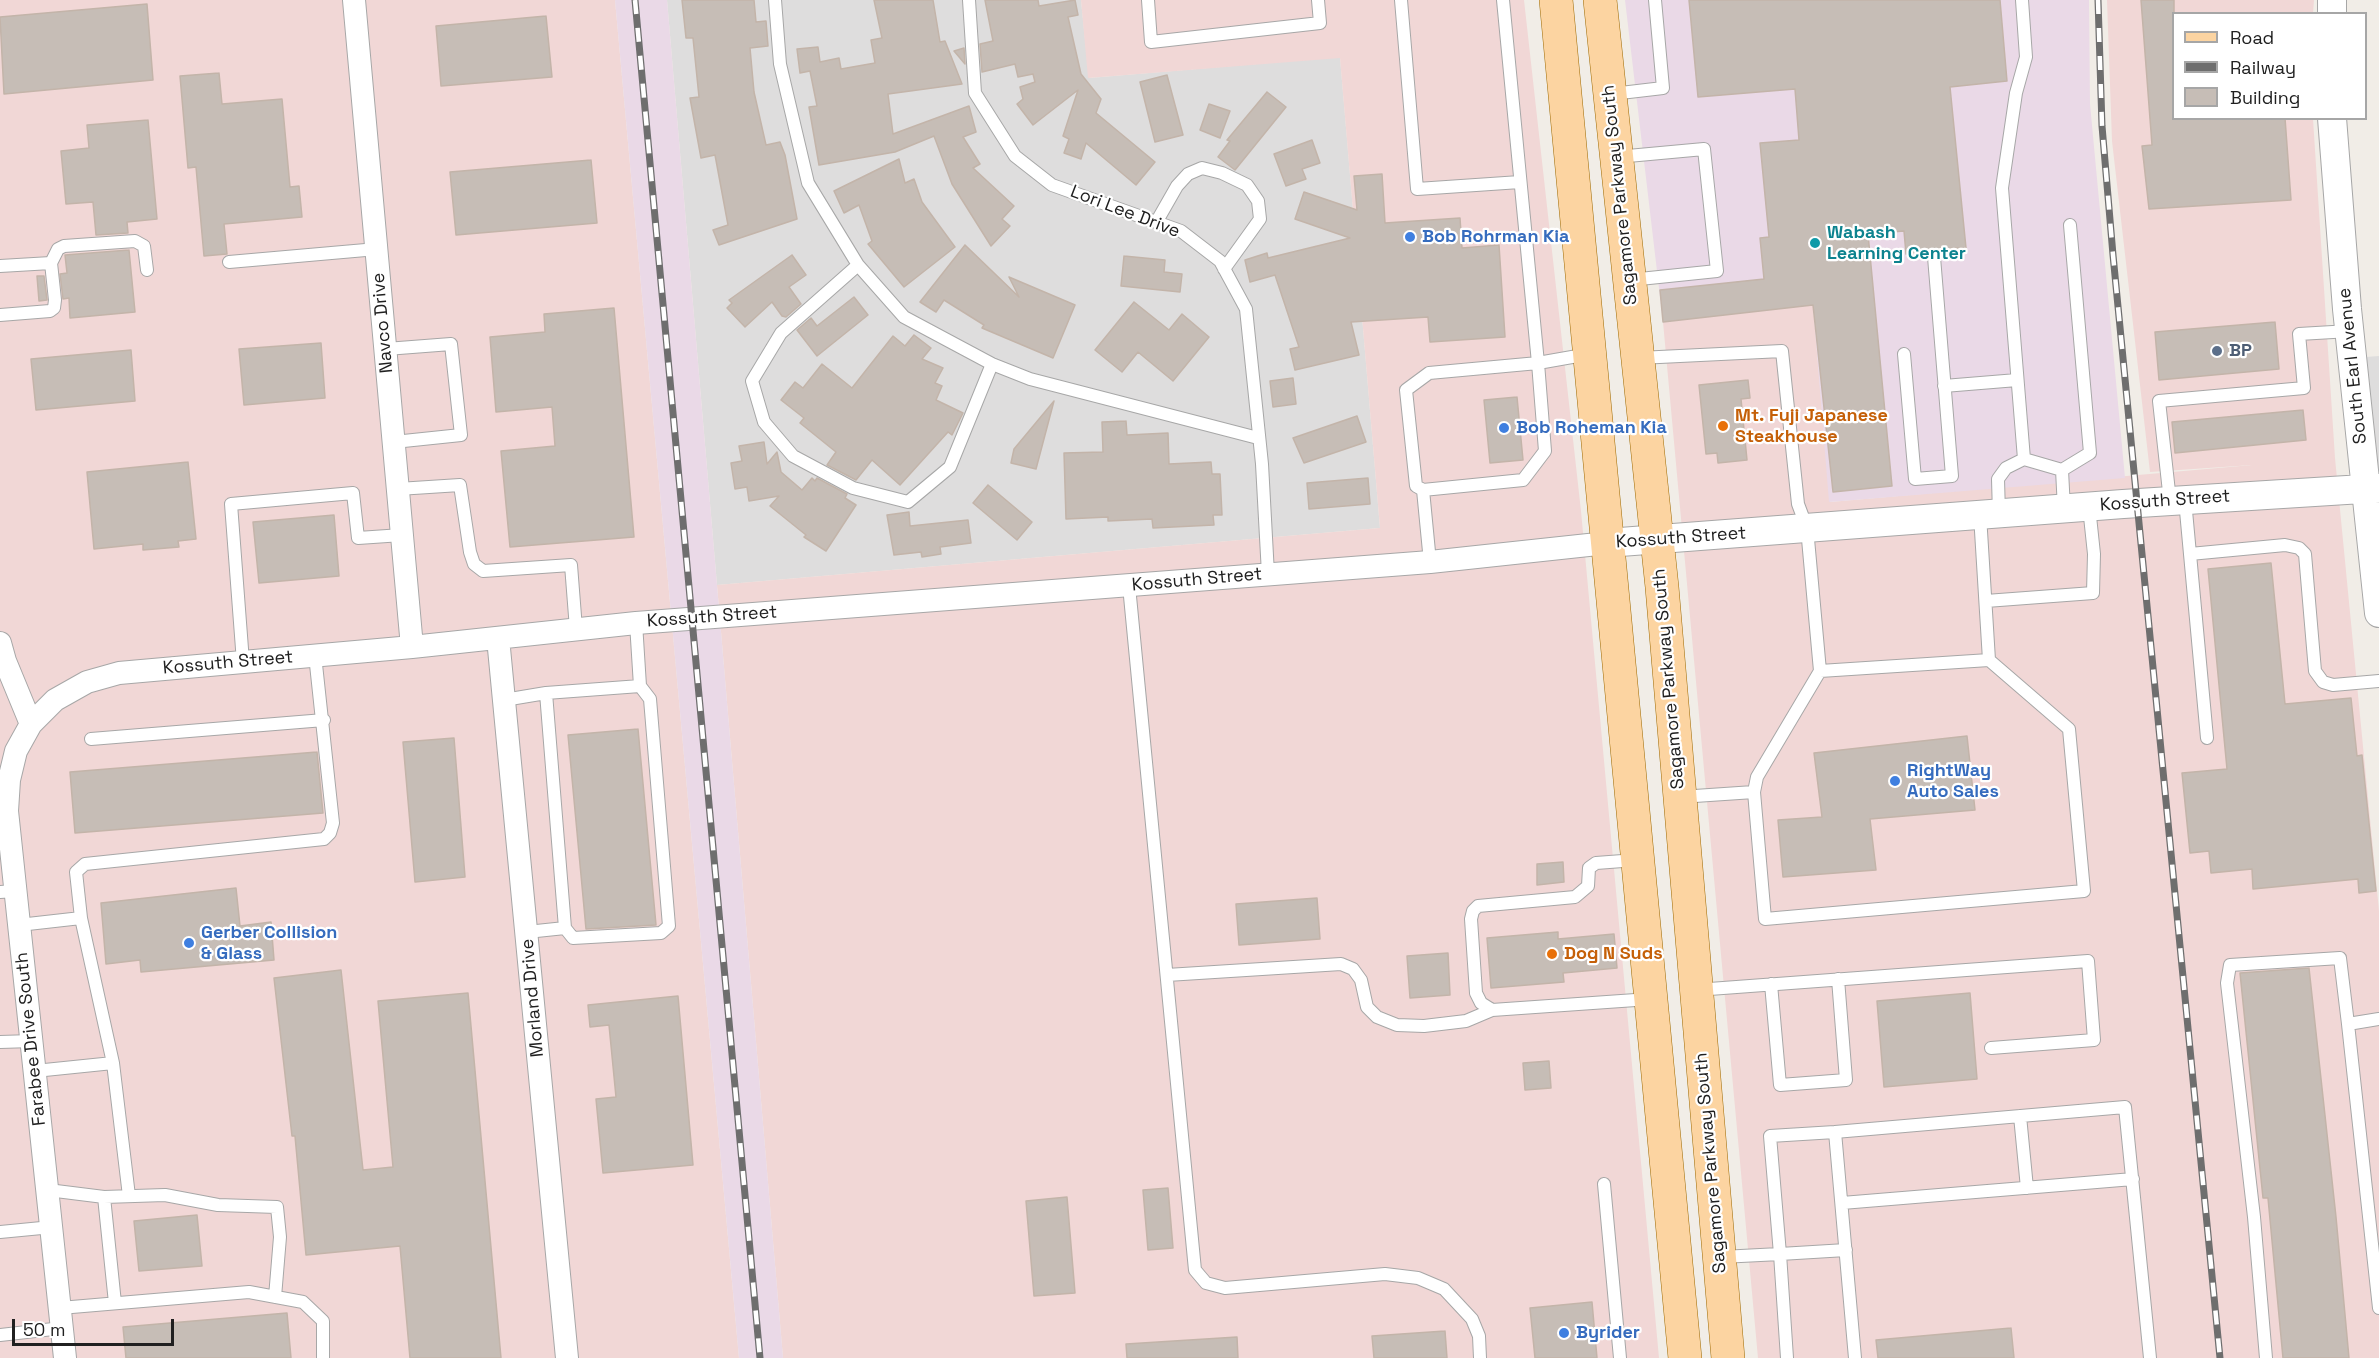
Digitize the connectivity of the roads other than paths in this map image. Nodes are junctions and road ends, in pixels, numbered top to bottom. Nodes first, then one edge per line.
1 (354, 0) edge
2 (775, 0) edge
3 (969, 0) edge
4 (1148, 0) edge
5 (1318, 0) edge
6 (1401, 0) edge
7 (1503, 0) edge
8 (1556, 0) edge
9 (1600, 0) edge
10 (1655, 0) edge
11 (2022, 0) edge
12 (1610, 94) junction
13 (2332, 120) edge
14 (1616, 157) junction
15 (1520, 182) junction
16 (1156, 222) junction
17 (2070, 225) dead end
18 (377, 249) junction
19 (1934, 257) dead end
20 (229, 262) dead end
21 (51, 263) junction
22 (858, 265) junction
23 (0, 266) edge
24 (1224, 269) junction
25 (147, 270) dead end
26 (1629, 280) junction
27 (0, 315) edge
28 (2350, 331) junction
29 (386, 349) junction
30 (1589, 354) junction
31 (1904, 354) dead end
32 (1637, 358) junction
33 (1538, 363) junction
34 (992, 364) junction
35 (2017, 380) junction
36 (1944, 386) junction
37 (1258, 438) junction
38 (394, 442) junction
39 (2024, 459) junction
40 (2062, 470) junction
41 (2372, 488) edge
42 (398, 489) junction
43 (1423, 490) junction
44 (2177, 500) junction
45 (2076, 508) junction
46 (1989, 514) junction
47 (1806, 528) junction
48 (402, 535) junction
49 (1657, 539) junction
50 (1607, 543) junction
51 (2190, 554) junction
52 (1430, 562) junction
53 (1268, 574) junction
54 (1130, 586) junction
55 (1986, 602) junction
56 (2379, 613) edge
57 (636, 623) junction
58 (576, 629) junction
59 (498, 638) junction
60 (0, 643) edge
61 (412, 647) junction
62 (315, 655) junction
63 (1989, 660) junction
64 (243, 662) junction
65 (1820, 671) junction
66 (2379, 681) edge
67 (640, 686) junction
68 (546, 693) junction
69 (504, 700) junction
70 (324, 720) junction
71 (30, 724) junction
72 (2207, 738) dead end
73 (91, 739) dead end
74 (1754, 792) junction
75 (1679, 797) junction
76 (1638, 860) junction
77 (8, 891) edge
78 (81, 918) junction
79 (19, 926) junction
80 (565, 928) junction
81 (526, 932) junction
82 (1167, 975) junction
83 (1838, 979) junction
84 (1771, 984) junction
85 (1695, 990) junction
86 (1651, 999) junction
87 (1492, 1010) junction
88 (2379, 1019) edge
89 (2348, 1024) junction
90 (32, 1041) junction
91 (0, 1042) edge
92 (1991, 1048) dead end
93 (113, 1063) junction
94 (35, 1071) junction
95 (2020, 1116) junction
96 (1835, 1132) junction
97 (2133, 1179) junction
98 (1604, 1184) dead end
99 (2026, 1188) junction
100 (48, 1190) junction
101 (129, 1196) junction
102 (104, 1197) junction
103 (2373, 1202) edge
104 (1842, 1203) junction
105 (52, 1227) junction
106 (0, 1232) edge
107 (1846, 1250) junction
108 (1780, 1254) junction
109 (1719, 1257) junction
110 (275, 1297) junction
111 (115, 1303) junction
112 (2379, 1308) edge
113 (61, 1318) junction
114 (0, 1335) edge
115 (65, 1358) edge
116 (323, 1358) edge
117 (567, 1358) edge
118 (1480, 1358) edge
119 (1620, 1358) edge
120 (1685, 1358) edge
121 (1728, 1358) edge
122 (1787, 1358) edge
123 (1855, 1358) edge
124 (2150, 1358) edge
125 (2266, 1358) edge

1 - 18 street, Navco Drive
2 - 22 lane
3 - 16 lane, Lori Lee Drive
4 - 5 lane
6 - 15 lane
7 - 15 lane
8 - 30 main road
9 - 12 main road, Sagamore Parkway South
10 - 12 lane
11 - 35 lane
12 - 14 main road, Sagamore Parkway South
13 - 28 street, South Earl Avenue
14 - 26 main road, Sagamore Parkway South
14 - 26 lane
15 - 33 lane
16 - 24 lane, Lori Lee Drive
16 - 24 lane
17 - 40 lane
18 - 20 lane
18 - 29 street, Navco Drive
19 - 36 lane
21 - 23 lane
21 - 25 lane
21 - 27 lane
22 - 34 lane
22 - 34 lane
24 - 37 lane, Lori Lee Drive
26 - 32 main road, Sagamore Parkway South
28 - 41 street, South Earl Avenue
28 - 44 lane
29 - 38 street, Navco Drive
29 - 38 lane
30 - 33 lane
30 - 50 main road
31 - 36 lane
32 - 47 lane
32 - 49 main road, Sagamore Parkway South
33 - 43 lane
33 - 43 lane
34 - 37 lane
35 - 36 lane
35 - 39 lane
37 - 53 lane, Lori Lee Drive
38 - 42 street, Navco Drive
39 - 40 lane
39 - 46 lane
40 - 45 lane
41 - 44 street, Kossuth Street
41 - 56 street, South Earl Avenue
42 - 48 street, Navco Drive
42 - 58 lane
43 - 52 lane
44 - 45 street, Kossuth Street
44 - 51 lane
45 - 46 street, Kossuth Street
45 - 55 lane
46 - 47 street, Kossuth Street
46 - 55 lane
47 - 49 street, Kossuth Street
47 - 65 lane
48 - 61 street, Navco Drive
48 - 64 lane
49 - 50 street, Kossuth Street
49 - 75 main road, Sagamore Parkway South
50 - 52 street, Kossuth Street
50 - 76 main road
51 - 66 lane
51 - 72 lane
52 - 53 street, Kossuth Street
53 - 54 street, Kossuth Street
54 - 57 street, Kossuth Street
54 - 82 lane
55 - 63 lane
57 - 58 street, Kossuth Street
57 - 67 lane
58 - 59 street, Kossuth Street
59 - 61 street, Kossuth Street
59 - 69 street, Morland Drive
60 - 71 street
61 - 62 street, Kossuth Street
62 - 64 street, Kossuth Street
62 - 70 lane
63 - 65 lane
63 - 74 lane
64 - 71 street, Kossuth Street
65 - 74 lane
67 - 68 lane
67 - 80 lane
68 - 69 lane
68 - 80 lane
69 - 81 street, Morland Drive
70 - 73 lane
70 - 78 lane
71 - 77 street, Farabee Drive South
74 - 75 lane
75 - 85 main road, Sagamore Parkway South
76 - 86 main road
76 - 87 lane
77 - 79 street, Farabee Drive South
78 - 79 lane
78 - 93 lane
79 - 90 street, Farabee Drive South
80 - 81 lane
81 - 117 street, Morland Drive
82 - 87 lane
82 - 118 lane
83 - 84 lane
83 - 84 lane
83 - 92 lane
84 - 85 lane
85 - 109 main road, Sagamore Parkway South
86 - 87 lane
86 - 120 main road
88 - 89 lane
89 - 103 lane
89 - 125 lane
90 - 91 lane
90 - 94 street, Farabee Drive South
93 - 94 lane
93 - 101 lane
94 - 100 street, Farabee Drive South
95 - 96 lane
95 - 97 lane
95 - 99 lane
96 - 104 lane
96 - 108 lane
97 - 99 lane
97 - 124 lane
98 - 119 lane
99 - 104 lane
100 - 102 lane
100 - 105 street, Farabee Drive South
101 - 102 lane
101 - 110 lane
102 - 111 lane
103 - 112 lane
104 - 107 lane
105 - 106 lane
105 - 113 street, Farabee Drive South
107 - 108 lane
107 - 123 lane
108 - 109 lane
108 - 122 lane
109 - 121 main road, Sagamore Parkway South
110 - 111 lane
110 - 116 lane
111 - 113 lane
113 - 114 lane
113 - 115 street, Farabee Drive South

